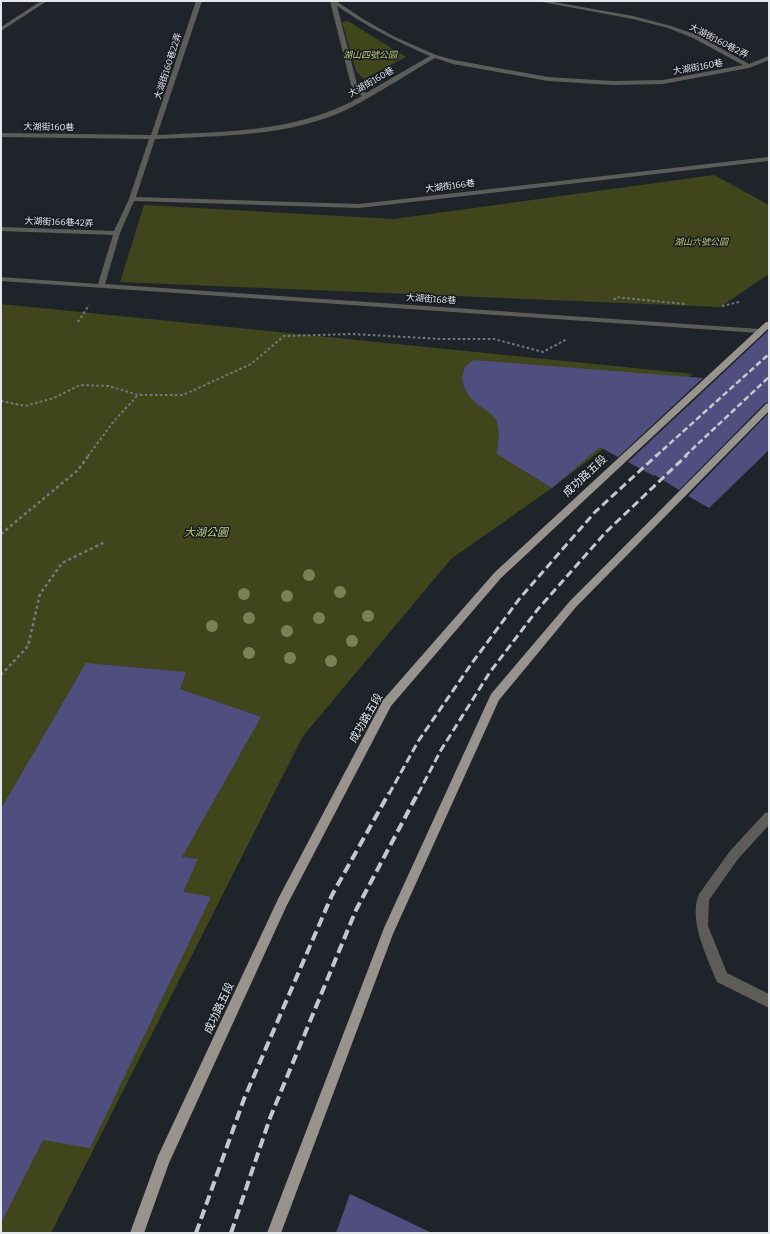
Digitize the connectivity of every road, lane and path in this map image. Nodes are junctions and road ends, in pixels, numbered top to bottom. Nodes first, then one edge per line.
1 (44, 1) edge
2 (199, 1) edge
3 (333, 1) edge
4 (540, 1) edge
5 (1, 29) edge
6 (434, 56) junction
7 (769, 58) edge
8 (749, 66) junction
9 (365, 95) junction
10 (1, 135) edge
11 (154, 137) junction
12 (769, 159) edge
13 (132, 199) junction
14 (1, 229) edge
15 (117, 233) junction
16 (1, 279) edge
17 (101, 286) junction
18 (739, 302) dead end
19 (690, 304) dead end
20 (720, 307) dead end
21 (602, 320) junction
22 (769, 324) edge
23 (759, 331) junction
24 (138, 395) junction
25 (1, 401) edge
26 (769, 406) edge
27 (1, 534) edge
28 (105, 542) dead end
29 (1, 675) edge
30 (769, 816) edge
31 (769, 1001) edge
32 (137, 1233) edge
33 (274, 1233) edge

1 - 5 street
2 - 11 street, 大湖街160巷22弄
3 - 6 street
3 - 9 street
4 - 8 street, 大湖街160巷2弄
6 - 8 street, 大湖街160巷
6 - 9 street, 大湖街160巷
7 - 8 street, 大湖街160巷
9 - 11 street, 大湖街160巷
10 - 11 street, 大湖街160巷
11 - 13 street, 大湖街160巷22弄
12 - 13 street, 大湖街166巷
13 - 15 street, 大湖街160巷22弄
14 - 15 street, 大湖街166巷42弄
15 - 17 street, 大湖街160巷22弄
16 - 17 street, 大湖街168巷
17 - 21 street, 大湖街168巷
18 - 20 path
19 - 21 path
21 - 23 street, 大湖街168巷
21 - 24 path
22 - 23 main road, 成功路五段
23 - 32 main road, 成功路五段
24 - 25 path
24 - 27 path
26 - 33 main road
28 - 29 path
30 - 31 street

